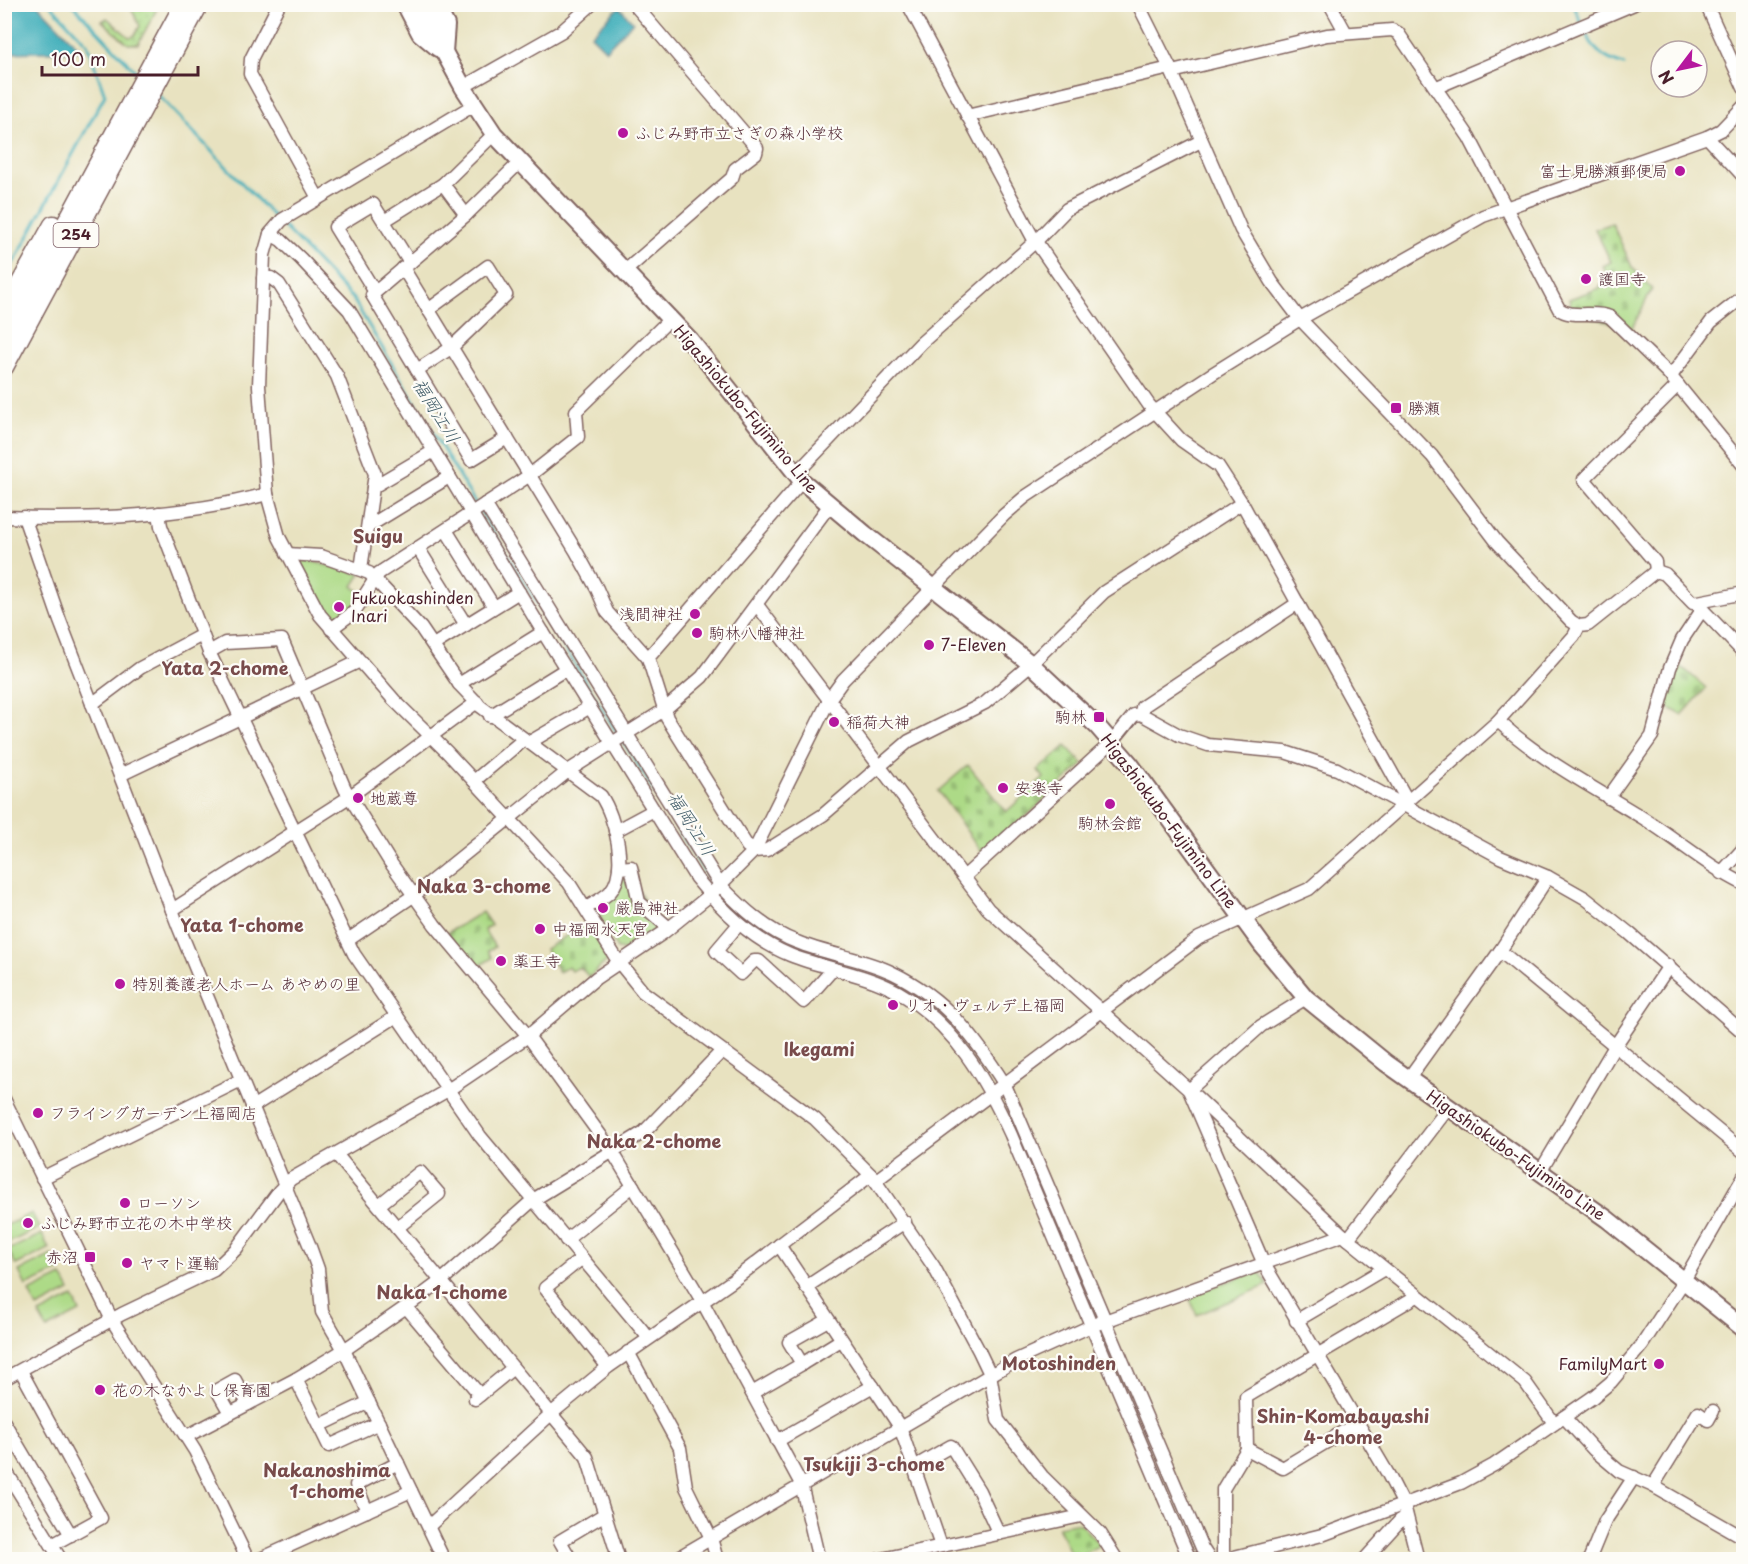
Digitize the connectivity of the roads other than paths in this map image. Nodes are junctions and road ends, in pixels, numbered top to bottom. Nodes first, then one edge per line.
1 (184, 4) edge
2 (201, 4) edge
3 (291, 4) edge
4 (405, 4) edge
5 (418, 4) edge
6 (435, 4) edge
7 (592, 4) edge
8 (634, 4) edge
9 (908, 4) edge
10 (1138, 4) edge
11 (1330, 4) edge
12 (1634, 4) edge
13 (1706, 4) edge
14 (278, 8) edge
15 (1346, 33) junction
16 (444, 52) junction
17 (1171, 70) junction
18 (151, 80) junction
19 (463, 87) junction
20 (1437, 87) junction
21 (1743, 88) edge
22 (142, 98) junction
23 (474, 105) junction
24 (1743, 106) edge
25 (967, 116) junction
26 (494, 134) junction
27 (1707, 137) junction
28 (1201, 141) junction
29 (519, 163) junction
30 (96, 167) junction
31 (1743, 177) edge
32 (443, 184) junction
33 (318, 198) junction
34 (1505, 207) junction
35 (466, 215) junction
36 (384, 221) junction
37 (276, 227) junction
38 (1036, 241) junction
39 (406, 265) junction
40 (624, 272) junction
41 (263, 278) junction
42 (375, 292) junction
43 (1743, 296) edge
44 (428, 310) junction
45 (4, 313) edge
46 (670, 319) junction
47 (1300, 319) junction
48 (4, 339) edge
49 (451, 348) junction
50 (4, 367) edge
51 (417, 370) junction
52 (1674, 381) junction
53 (1155, 410) junction
54 (507, 438) junction
55 (434, 451) junction
56 (1743, 466) edge
57 (530, 475) junction
58 (449, 477) junction
59 (799, 477) junction
60 (373, 487) junction
61 (267, 494) junction
62 (1242, 503) junction
63 (829, 506) junction
64 (478, 508) junction
65 (159, 513) junction
66 (4, 517) edge
67 (24, 517) junction
68 (369, 526) junction
69 (446, 530) junction
70 (418, 548) junction
71 (287, 554) junction
72 (361, 569) junction
73 (1656, 571) junction
74 (375, 578) junction
75 (934, 587) junction
76 (519, 592) junction
77 (1743, 593) edge
78 (1298, 603) junction
79 (757, 605) junction
80 (494, 607) junction
81 (1699, 607) junction
82 (466, 625) junction
83 (1579, 626) junction
84 (331, 629) junction
85 (543, 632) junction
86 (202, 635) junction
87 (435, 644) junction
88 (209, 652) junction
89 (1743, 652) edge
90 (648, 658) junction
91 (360, 661) junction
92 (1030, 664) junction
93 (566, 669) junction
94 (459, 684) junction
95 (304, 689) junction
96 (830, 698) junction
97 (477, 702) junction
98 (92, 704) junction
99 (590, 707) junction
100 (664, 710) junction
101 (1141, 714) junction
102 (490, 716) junction
103 (241, 718) junction
104 (1498, 721) junction
105 (625, 735) junction
106 (430, 736) junction
107 (527, 741) junction
108 (1112, 742) junction
109 (612, 743) junction
110 (882, 767) junction
111 (568, 771) junction
112 (120, 775) junction
113 (474, 781) junction
114 (349, 797) junction
115 (1608, 798) junction
116 (1405, 802) junction
117 (654, 810) junction
118 (510, 819) junction
119 (615, 831) junction
120 (295, 832) junction
121 (1743, 848) edge
122 (754, 852) junction
123 (619, 868) junction
124 (1721, 873) junction
125 (965, 876) junction
126 (1548, 877) junction
127 (1743, 884) edge
128 (720, 885) junction
129 (710, 895) junction
130 (413, 896) junction
131 (586, 908) junction
132 (172, 910) junction
133 (1244, 920) junction
134 (739, 924) junction
135 (669, 928) junction
136 (348, 940) junction
137 (1500, 951) junction
138 (618, 961) junction
139 (1669, 966) junction
140 (833, 969) junction
141 (1306, 998) junction
142 (1101, 1011) junction
143 (397, 1016) junction
144 (1743, 1033) edge
145 (528, 1036) junction
146 (1615, 1046) junction
147 (722, 1051) junction
148 (1408, 1079) junction
149 (241, 1080) junction
150 (1005, 1085) junction
151 (448, 1090) junction
152 (1189, 1090) junction
153 (992, 1094) junction
154 (4, 1099) edge
155 (252, 1107) junction
156 (1449, 1107) junction
157 (612, 1151) junction
158 (1743, 1152) edge
159 (336, 1154) junction
160 (1540, 1172) junction
161 (1743, 1177) edge
162 (42, 1178) junction
163 (873, 1178) junction
164 (286, 1183) junction
165 (633, 1186) junction
166 (533, 1200) junction
167 (379, 1205) junction
168 (906, 1222) junction
169 (397, 1228) junction
170 (1346, 1237) junction
171 (566, 1240) junction
172 (779, 1245) junction
173 (581, 1258) junction
174 (1264, 1264) junction
175 (1384, 1269) junction
176 (441, 1281) junction
177 (1683, 1282) junction
178 (806, 1287) junction
179 (1416, 1296) junction
180 (702, 1301) junction
181 (406, 1307) junction
182 (112, 1320) junction
183 (828, 1320) junction
184 (1105, 1321) junction
185 (1296, 1321) junction
186 (1091, 1326) junction
187 (1743, 1329) edge
188 (648, 1337) junction
189 (842, 1340) junction
190 (344, 1350) junction
191 (628, 1352) junction
192 (1317, 1354) junction
193 (802, 1364) junction
194 (608, 1367) junction
195 (513, 1368) junction
196 (21, 1371) junction
197 (990, 1374) junction
198 (296, 1379) junction
199 (4, 1380) edge
200 (873, 1386) junction
201 (752, 1393) junction
202 (369, 1402) junction
203 (248, 1404) junction
204 (1713, 1411) dead end
205 (230, 1413) junction
206 (552, 1413) junction
207 (1559, 1420) junction
208 (4, 1422) edge
209 (379, 1423) junction
210 (1358, 1424) junction
211 (319, 1426) junction
212 (900, 1427) junction
213 (187, 1436) junction
214 (777, 1441) junction
215 (1247, 1449) junction
216 (398, 1463) junction
217 (914, 1467) junction
218 (4, 1468) edge
219 (1634, 1477) junction
220 (801, 1484) junction
221 (1653, 1486) junction
222 (411, 1491) junction
223 (1405, 1510) junction
224 (367, 1511) junction
225 (605, 1514) junction
226 (1081, 1516) junction
227 (429, 1526) junction
228 (999, 1534) junction
229 (71, 1535) junction
230 (711, 1538) junction
231 (1743, 1538) edge
232 (52, 1545) junction
233 (941, 1546) junction
234 (1223, 1559) edge
235 (61, 1560) edge
236 (248, 1560) edge
237 (258, 1560) edge
238 (444, 1560) edge
239 (571, 1560) edge
240 (619, 1560) edge
241 (674, 1560) edge
242 (717, 1560) edge
243 (819, 1560) edge
244 (877, 1560) edge
245 (1117, 1560) edge
246 (1190, 1560) edge
247 (1210, 1560) edge
248 (1364, 1560) edge
249 (1418, 1560) edge
250 (1589, 1560) edge

1 - 18 highway, 254
2 - 18 highway, 254
3 - 14 street
4 - 16 main road
5 - 16 main road, Higashiokubo-Fujimino Line
6 - 16 main road
7 - 19 street
8 - 40 street
9 - 25 street
10 - 17 street
11 - 15 street
12 - 20 street
13 - 21 street
14 - 33 street
15 - 17 street
15 - 20 street
16 - 19 main road, Higashiokubo-Fujimino Line
17 - 25 street
17 - 28 street
18 - 22 highway, 254
19 - 23 main road, Higashiokubo-Fujimino Line
20 - 34 street
22 - 30 highway, 254
22 - 50 highway, 254
23 - 26 main road, Higashiokubo-Fujimino Line
23 - 33 street
24 - 27 street
25 - 38 street
26 - 29 main road, Higashiokubo-Fujimino Line
26 - 32 street
27 - 31 street
27 - 34 street
28 - 38 street
28 - 47 street
29 - 35 street
29 - 40 main road, Higashiokubo-Fujimino Line
30 - 45 highway
30 - 48 highway, 254
32 - 35 street
32 - 36 street
33 - 37 street
34 - 47 street
34 - 52 street
35 - 39 street
36 - 39 street
36 - 42 street
37 - 41 street
37 - 55 street
38 - 53 street
38 - 59 street
39 - 42 street
39 - 44 street
40 - 46 main road, Higashiokubo-Fujimino Line
41 - 60 street
41 - 61 street
42 - 51 street
43 - 52 street
44 - 49 street
44 - 49 street
46 - 57 street
46 - 59 main road, Higashiokubo-Fujimino Line
47 - 53 street
47 - 83 street
49 - 51 street
49 - 54 street
51 - 54 street
52 - 56 street
52 - 73 street
53 - 62 street
53 - 75 street
54 - 57 street
55 - 58 street
55 - 60 street
57 - 64 street
57 - 90 street
58 - 64 street
58 - 68 street
59 - 63 main road, Higashiokubo-Fujimino Line
59 - 90 street
60 - 68 street
61 - 65 street
61 - 71 street
62 - 78 street
62 - 92 street
63 - 75 main road, Higashiokubo-Fujimino Line
63 - 79 street
64 - 69 street
64 - 76 street
64 - 105 street
65 - 67 street
65 - 86 street
66 - 67 street
67 - 98 street
68 - 72 street
69 - 70 street
69 - 80 street
70 - 74 street
70 - 82 street
71 - 72 street
71 - 84 street
72 - 74 street
73 - 81 street
73 - 83 street
74 - 84 street
74 - 87 street
75 - 92 main road, Higashiokubo-Fujimino Line
75 - 96 street
76 - 80 street
76 - 85 street
77 - 81 street
78 - 101 street
78 - 116 street
79 - 96 street
79 - 100 street
80 - 82 street
81 - 89 street
81 - 115 street
82 - 87 street
83 - 104 street
84 - 91 street
85 - 93 street
85 - 94 street
86 - 88 street
86 - 98 street
87 - 94 street
88 - 95 street
88 - 103 street
90 - 100 street
91 - 95 street
91 - 106 street
92 - 108 main road, Higashiokubo-Fujimino Line
92 - 110 street
93 - 99 street
93 - 102 street
94 - 97 street
95 - 103 street
95 - 114 street
96 - 110 street
96 - 122 street
97 - 102 street
97 - 106 street
98 - 112 street
99 - 107 street
99 - 109 street
100 - 105 street
100 - 122 street
101 - 108 street
101 - 116 street
102 - 107 street
103 - 112 street
103 - 120 street
104 - 115 street
104 - 116 street
105 - 109 street
105 - 128 street
106 - 113 street
106 - 114 street
107 - 111 street
107 - 113 street
108 - 125 street
108 - 133 main road, Higashiokubo-Fujimino Line
109 - 111 street
109 - 117 street
110 - 122 street
110 - 125 street
111 - 118 street
111 - 119 street
112 - 132 street
113 - 118 street
114 - 120 street
114 - 130 street
115 - 124 street
116 - 126 street
116 - 133 street
117 - 119 street
117 - 129 street
118 - 130 street
118 - 131 street
119 - 123 street
120 - 132 street
120 - 136 street
121 - 124 street
122 - 128 street
123 - 131 street
123 - 135 street
124 - 127 street
125 - 142 street
126 - 137 street
126 - 139 street
128 - 129 street
128 - 150 street
129 - 134 street
129 - 135 street
130 - 136 street
130 - 145 street
131 - 138 street
132 - 149 street
133 - 141 main road, Higashiokubo-Fujimino Line
133 - 142 street
134 - 140 street
134 - 140 street
135 - 138 street
136 - 143 street
137 - 146 street
137 - 148 street
138 - 145 street
138 - 147 street
139 - 144 street
139 - 146 street
140 - 153 street
141 - 148 main road, Higashiokubo-Fujimino Line
141 - 152 street
142 - 150 street
142 - 152 street
143 - 151 street
143 - 155 street
145 - 151 street
145 - 157 street
146 - 158 street
146 - 160 street
147 - 157 street
147 - 163 street
148 - 156 main road, Higashiokubo-Fujimino Line
149 - 155 street
149 - 162 street
150 - 153 street
150 - 184 street
151 - 159 street
151 - 166 street
152 - 170 street
152 - 174 street
153 - 163 street
153 - 186 street
154 - 162 street
155 - 164 street
156 - 160 main road, Higashiokubo-Fujimino Line
156 - 170 street
157 - 165 street
157 - 166 street
159 - 164 street
159 - 167 street
160 - 177 main road, Higashiokubo-Fujimino Line
161 - 177 street
162 - 182 street
163 - 168 street
163 - 172 street
164 - 182 street
164 - 190 street
165 - 171 street
165 - 180 street
166 - 171 street
166 - 176 street
167 - 169 street
167 - 169 street
168 - 178 street
168 - 197 street
169 - 176 street
170 - 174 street
170 - 175 street
171 - 173 street
172 - 178 street
172 - 180 street
173 - 188 street
173 - 194 street
174 - 184 street
174 - 185 street
175 - 179 street
175 - 185 street
176 - 181 street
176 - 195 street
177 - 187 main road, Higashiokubo-Fujimino Line
177 - 207 street
178 - 183 street
179 - 192 street
179 - 207 street
180 - 188 street
180 - 201 street
181 - 190 street
181 - 195 street
182 - 196 street
182 - 213 street
183 - 189 street
183 - 193 street
184 - 186 street
184 - 247 street
185 - 192 street
186 - 197 street
186 - 246 street
188 - 191 street
189 - 193 street
189 - 200 street
190 - 198 street
190 - 202 street
191 - 194 street
191 - 230 street
192 - 210 street
192 - 215 street
193 - 201 street
194 - 206 street
195 - 206 street
196 - 199 street
196 - 229 street
197 - 212 street
197 - 226 street
198 - 203 street
198 - 211 street
200 - 212 street
200 - 214 street
201 - 214 street
202 - 209 street
202 - 211 street
203 - 205 street
203 - 205 street
204 - 221 street
205 - 213 street
206 - 225 street
206 - 227 street
207 - 219 street
207 - 223 street
208 - 229 street
209 - 211 street
209 - 216 street
210 - 215 street
210 - 223 street
212 - 217 street
212 - 220 street
213 - 236 street
214 - 220 street
215 - 234 street
216 - 222 street
216 - 224 street
217 - 228 street
217 - 233 street
218 - 232 street
219 - 221 street
219 - 250 street
220 - 230 street
220 - 243 street
221 - 231 street
222 - 224 street
222 - 227 street
223 - 234 street
223 - 248 street
223 - 249 street
224 - 237 street
225 - 239 street
225 - 240 street
226 - 228 street
226 - 245 street
227 - 238 street
228 - 233 street
229 - 232 street
230 - 241 street
230 - 242 street
232 - 235 street
233 - 244 street

